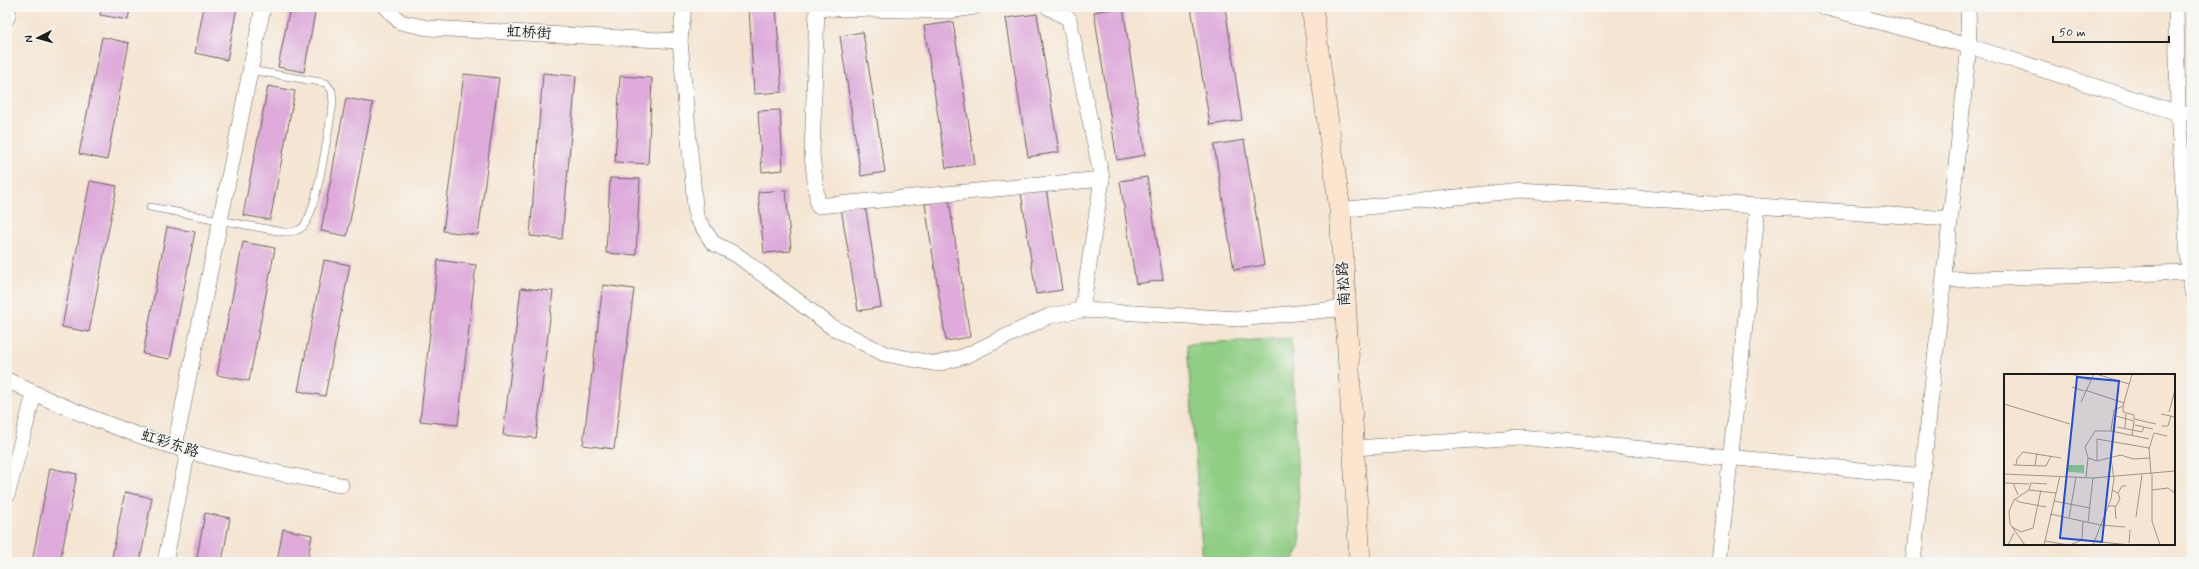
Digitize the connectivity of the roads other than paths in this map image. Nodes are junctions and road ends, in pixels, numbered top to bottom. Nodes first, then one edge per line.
1 (9, 7) edge
2 (263, 7) edge
3 (386, 7) edge
4 (684, 7) edge
5 (974, 7) edge
6 (1048, 7) edge
7 (1312, 7) edge
8 (1824, 7) edge
9 (1968, 7) edge
10 (2176, 7) edge
11 (817, 8) edge
12 (7, 18) edge
13 (680, 41) junction
14 (1969, 46) junction
15 (250, 70) junction
16 (2185, 113) edge
17 (1102, 178) junction
18 (1758, 206) junction
19 (150, 207) dead end
20 (1340, 210) junction
21 (1950, 219) junction
22 (220, 220) junction
23 (2189, 272) junction
24 (1944, 280) junction
25 (2192, 291) edge
26 (1346, 308) junction
27 (1082, 310) junction
28 (7, 380) edge
29 (34, 394) junction
30 (1354, 448) junction
31 (181, 449) junction
32 (1731, 456) junction
33 (1923, 476) junction
34 (341, 485) dead end
35 (7, 496) edge
36 (165, 562) edge
37 (1360, 562) edge
38 (1719, 562) edge
39 (1913, 562) edge

1 - 12 street
2 - 15 street
3 - 13 street, 虹桥街
4 - 13 street
5 - 11 street
6 - 17 street
7 - 20 street, 南松路
8 - 14 street
9 - 14 street
10 - 16 street
11 - 17 street
13 - 27 street
14 - 16 street
14 - 21 street
15 - 22 street
15 - 22 lane
16 - 23 street
17 - 27 street
18 - 20 street
18 - 21 street
18 - 32 street
19 - 22 lane
20 - 26 street, 南松路
21 - 24 street
22 - 31 street
23 - 24 street
23 - 25 street
24 - 33 street
26 - 27 street
26 - 30 street, 南松路
28 - 29 street, 虹彩东路
29 - 31 street, 虹彩东路
29 - 35 street
30 - 32 street
30 - 37 street, 南松路
31 - 34 street, 虹彩东路
31 - 36 street
32 - 33 street
32 - 38 street
33 - 39 street

